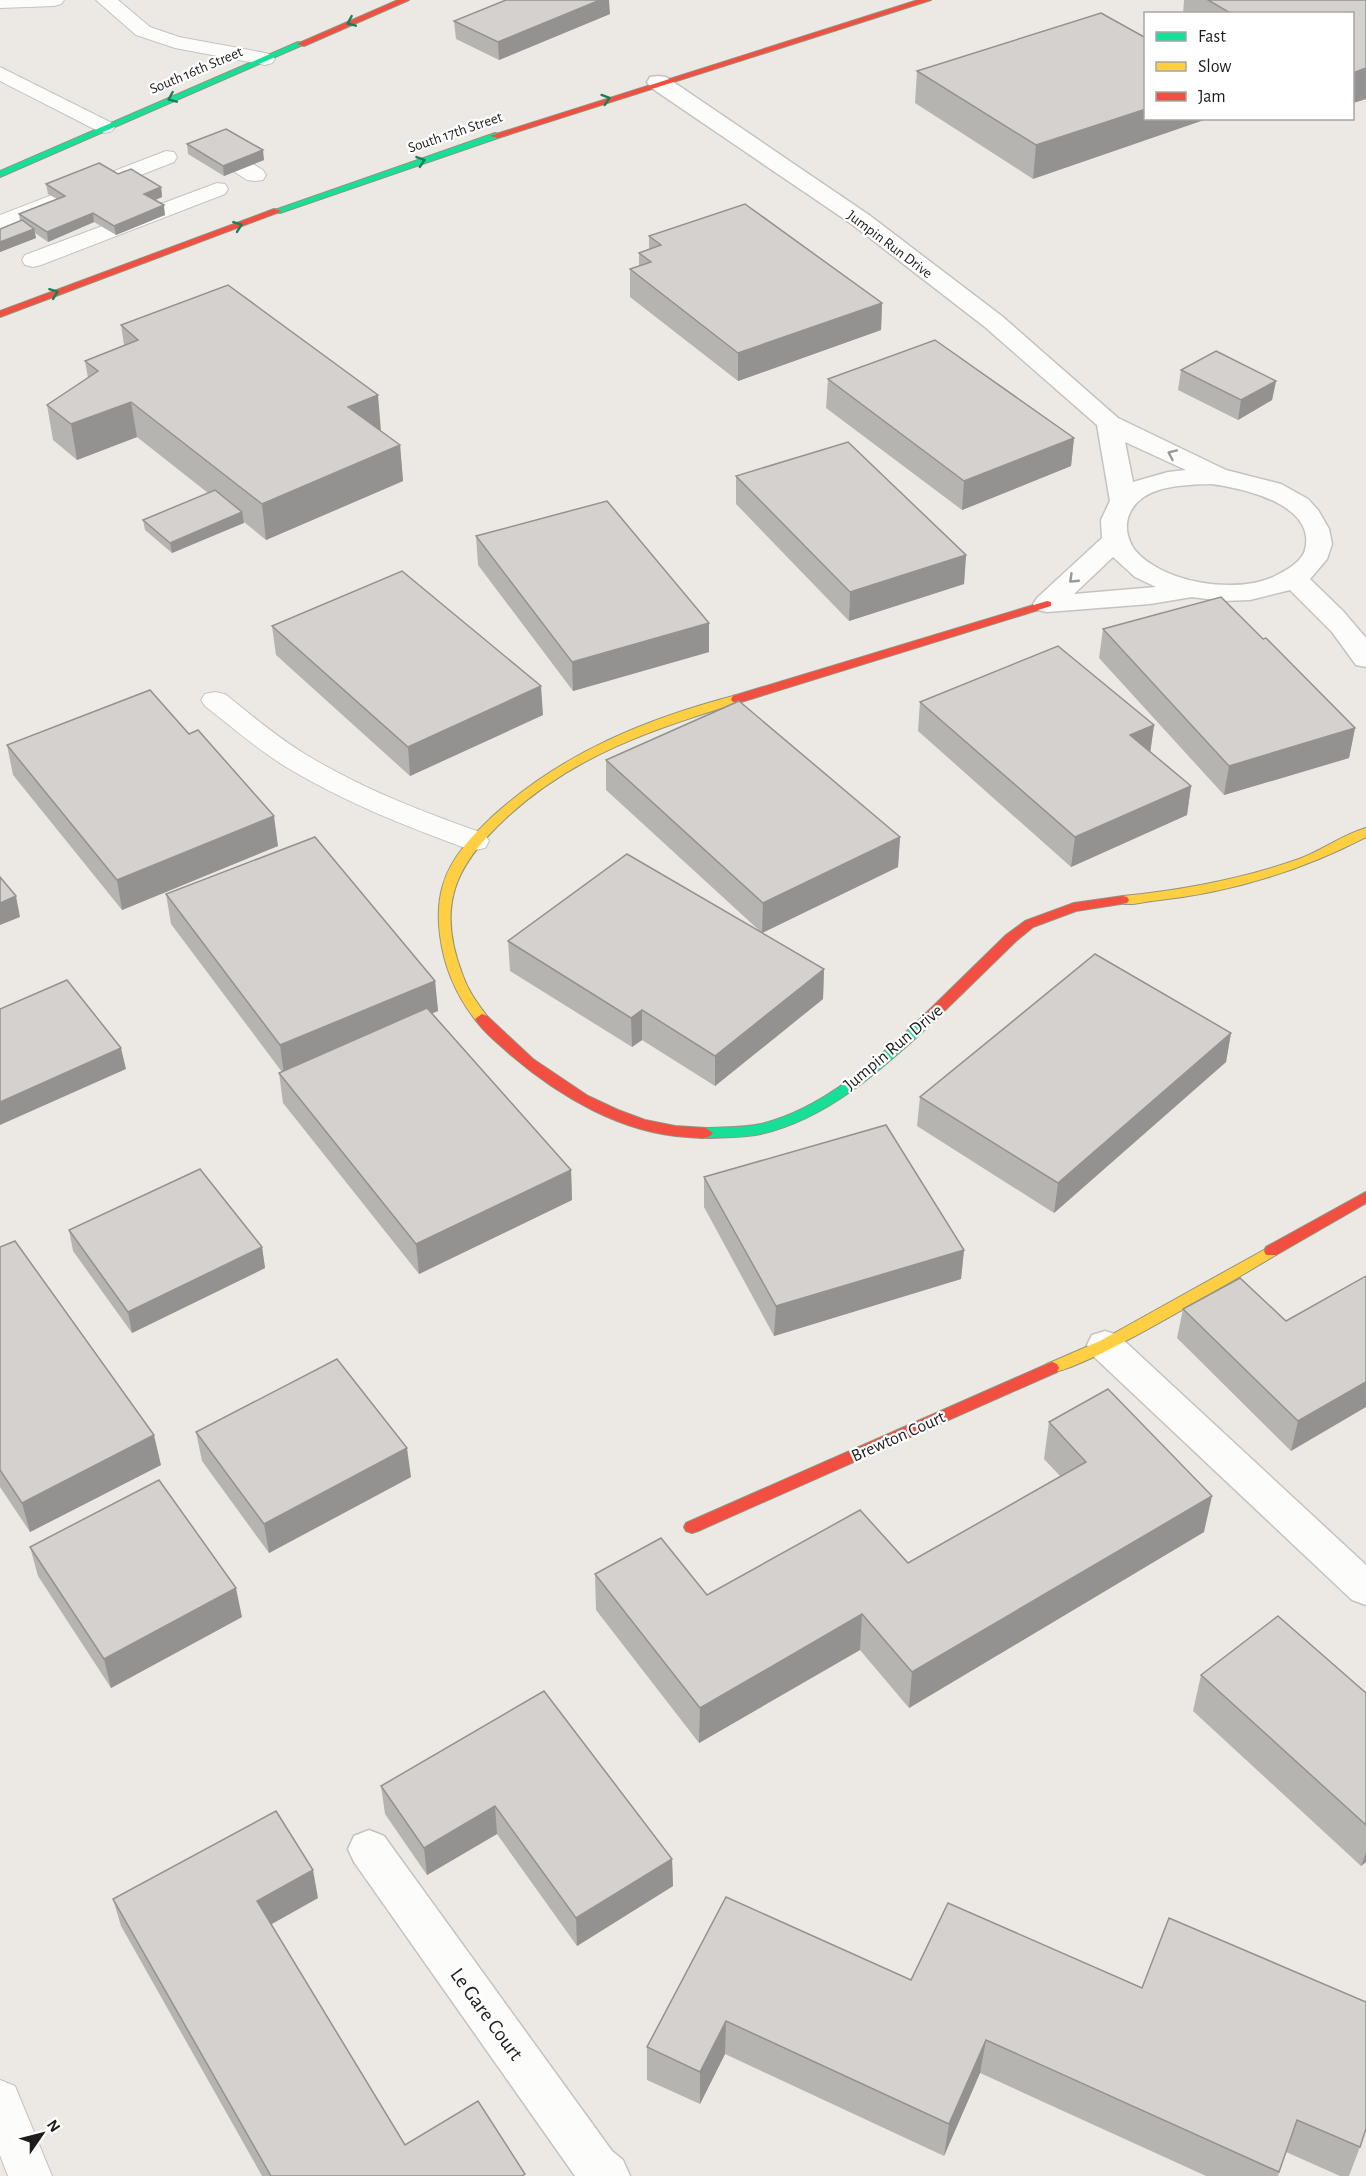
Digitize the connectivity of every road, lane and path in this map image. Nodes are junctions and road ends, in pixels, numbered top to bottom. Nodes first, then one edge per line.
1 (54, 0) edge
2 (106, 0) edge
3 (405, 0) edge
4 (927, 0) edge
5 (0, 2) edge
6 (265, 59) junction
7 (0, 73) edge
8 (658, 82) junction
9 (20, 83) junction
10 (0, 91) edge
11 (105, 127) junction
12 (201, 141) edge
13 (166, 157) dead end
14 (0, 174) edge
15 (255, 175) dead end
16 (217, 189) dead end
17 (0, 223) edge
18 (33, 260) dead end
19 (0, 314) edge
20 (1109, 423) junction
21 (1225, 478) junction
22 (1123, 501) junction
23 (1116, 540) junction
24 (1294, 579) junction
25 (1192, 589) junction
26 (1047, 604) junction
27 (1366, 659) edge
28 (215, 700) dead end
29 (1366, 832) edge
30 (475, 841) junction
31 (1366, 1197) edge
32 (1105, 1345) junction
33 (692, 1527) dead end
34 (1366, 1589) edge
35 (369, 1849) dead end
36 (0, 2100) edge
37 (30, 2176) edge
38 (607, 2176) edge

1 - 5 lane
2 - 6 lane
3 -> 6 street, South 16th Street
4 - 8 street, South 17th Street
6 -> 11 street, South 16th Street
7 - 9 lane
19 -> 8 street, South 17th Street
8 - 20 street, Jumpin Run Drive
9 - 10 lane
9 - 11 lane
11 - 14 street, South 16th Street
12 - 15 lane
13 - 17 lane
16 - 18 lane
21 -> 20 street, Jumpin Run Drive
20 - 22 street
21 - 22 street, Jumpin Run Drive
21 - 24 street, Jumpin Run Drive
22 - 23 street
23 - 25 street, Jumpin Run Drive
23 -> 26 street, Jumpin Run Drive
24 - 25 street, Jumpin Run Drive
24 - 27 street
25 - 26 street, Jumpin Run Drive
26 - 30 street, Jumpin Run Drive
28 - 30 lane
29 - 30 street, Jumpin Run Drive
31 - 32 street, Brewton Court
32 - 33 street, Brewton Court
32 - 34 street
35 - 38 street, Le Gare Court
36 - 37 lane

